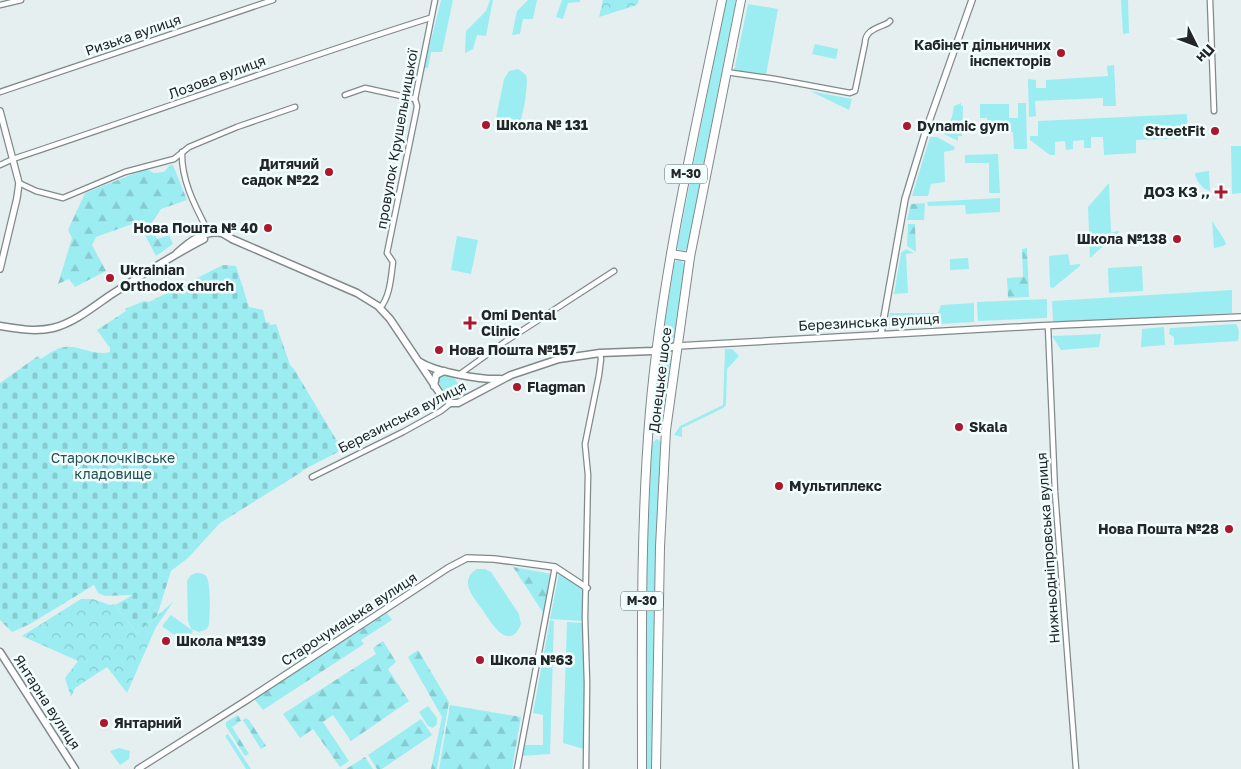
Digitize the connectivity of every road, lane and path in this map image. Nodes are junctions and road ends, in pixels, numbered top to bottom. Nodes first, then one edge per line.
1 (21, 0) edge
2 (273, 0) edge
3 (435, 0) edge
4 (722, 0) edge
5 (739, 0) edge
6 (972, 0) edge
7 (1210, 0) edge
8 (0, 6) edge
9 (430, 18) junction
10 (890, 21) dead end
11 (726, 72) junction
12 (0, 92) edge
13 (345, 95) dead end
14 (415, 99) junction
15 (295, 107) dead end
16 (0, 111) edge
17 (1214, 111) dead end
18 (182, 154) junction
19 (13, 159) junction
20 (0, 165) edge
21 (19, 183) junction
22 (209, 233) junction
23 (232, 239) junction
24 (3, 240) edge
25 (177, 252) junction
26 (671, 254) junction
27 (690, 257) junction
28 (0, 268) edge
29 (614, 271) dead end
30 (380, 308) junction
31 (1241, 317) edge
32 (0, 326) edge
33 (1048, 326) junction
34 (881, 334) junction
35 (677, 346) junction
36 (657, 350) junction
37 (600, 353) junction
38 (417, 360) junction
39 (444, 371) junction
40 (460, 374) junction
41 (472, 377) junction
42 (504, 378) junction
43 (434, 386) junction
44 (480, 391) junction
45 (451, 403) junction
46 (648, 434) junction
47 (666, 435) junction
48 (312, 477) dead end
49 (556, 567) junction
50 (587, 588) junction
51 (0, 652) edge
52 (74, 768) edge
53 (138, 769) edge
54 (517, 769) edge
55 (586, 769) edge
56 (642, 769) edge
57 (656, 769) edge
58 (1076, 769) edge

1 - 8 street
2 - 12 street, Ризька вулиця
3 - 9 street, провулок Крушельницької
4 - 26 highway, Донецьке шосе / М-30
5 - 11 highway, Донецьке шосе / М-30
6 - 34 street
7 - 17 street
9 - 14 street, провулок Крушельницької
9 - 19 street, Лозова вулиця
10 - 11 street
11 - 27 highway, Донецьке шосе / М-30
13 - 14 street
14 - 30 street, провулок Крушельницької
15 - 18 street
16 - 19 street
18 - 21 street
18 - 22 street
19 - 20 street, Лозова вулиця
19 - 21 street
21 - 24 street
22 - 23 main road
22 - 25 main road
23 - 25 main road
23 - 30 main road
24 - 28 street
25 - 32 main road
26 - 27 highway
26 - 36 highway, Донецьке шосе / М-30
27 - 35 highway, Донецьке шосе / М-30
29 - 40 street, Березинська вулиця
30 - 38 main road
31 - 33 street, Березинська вулиця
33 - 34 street, Березинська вулиця
33 - 58 street, Нижньодніпровська вулиця
34 - 35 street, Березинська вулиця
35 - 36 main road, Березинська вулиця
35 - 47 highway, Донецьке шосе / М-30
36 - 37 main road, Березинська вулиця
36 - 46 highway, Донецьке шосе / М-30
37 - 42 main road, Березинська вулиця
37 - 50 street
38 - 39 main road, Березинська вулиця
38 - 43 main road
39 - 40 main road, Березинська вулиця
39 - 43 main road
40 - 41 main road, Березинська вулиця
41 - 42 main road, Березинська вулиця
41 - 44 main road
42 - 44 main road, Березинська вулиця
43 - 45 main road
44 - 45 main road, Березинська вулиця
45 - 48 street, Березинська вулиця
46 - 47 highway
46 - 56 highway, Донецьке шосе / М-30
47 - 57 highway, Донецьке шосе / М-30
49 - 50 street, Старочумацька вулиця
49 - 53 street, Старочумацька вулиця
49 - 54 street
50 - 55 street
51 - 52 main road, Янтарна вулиця

